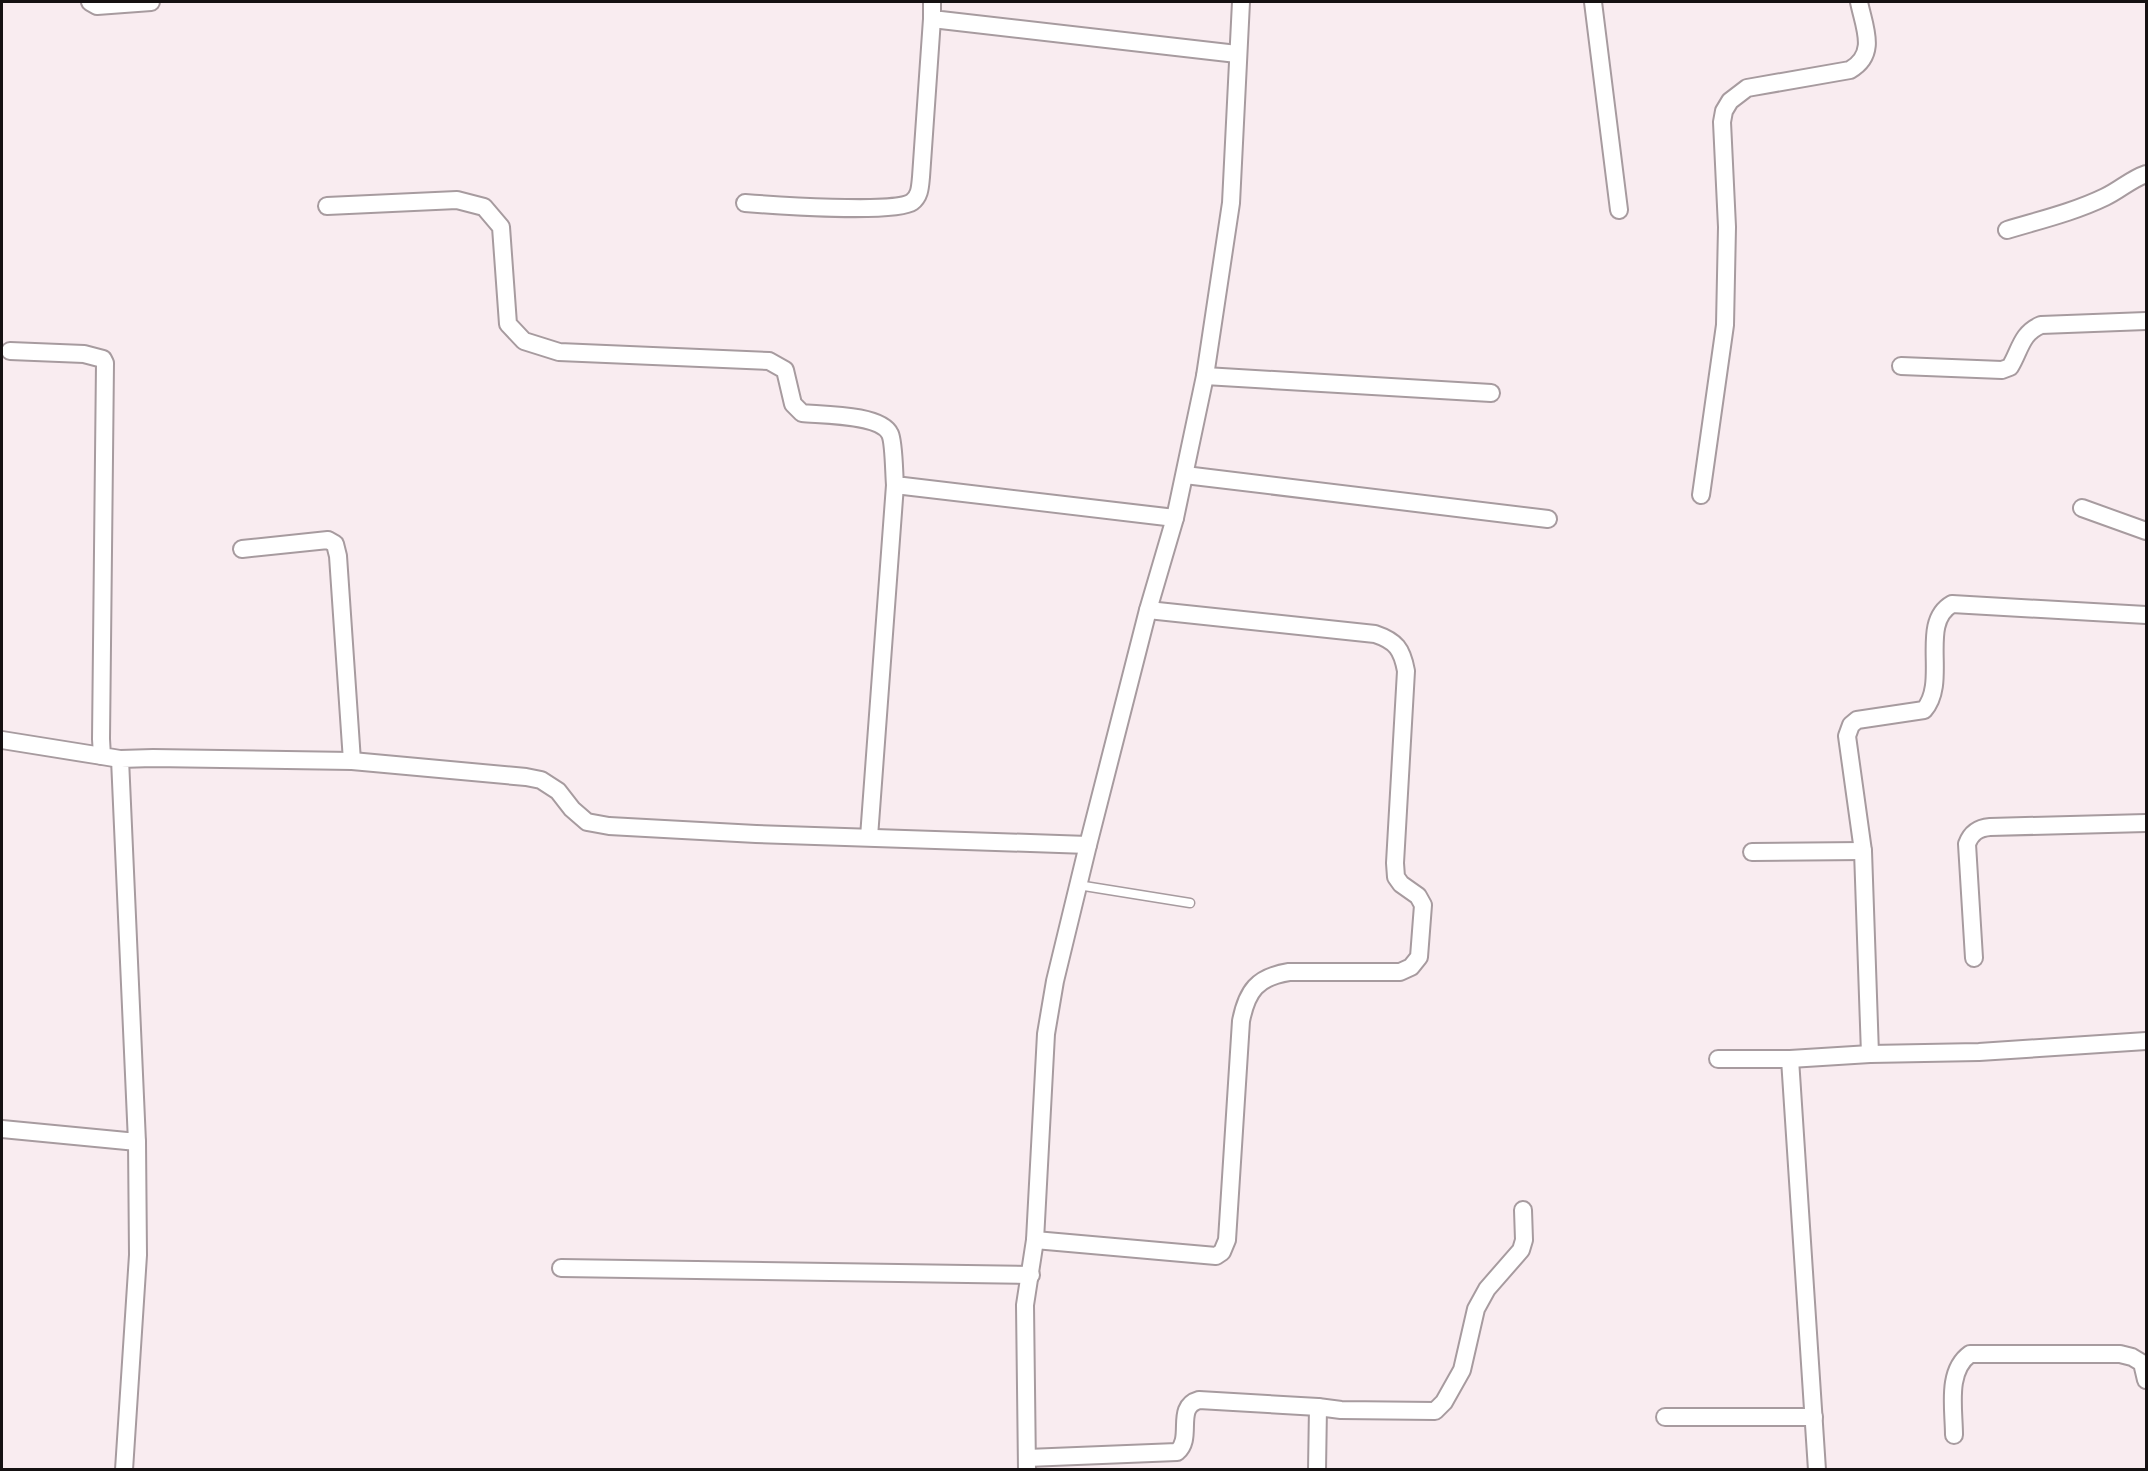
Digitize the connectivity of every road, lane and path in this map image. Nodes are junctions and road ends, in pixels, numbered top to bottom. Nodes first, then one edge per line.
1 (90, 2) edge
2 (151, 2) edge
3 (932, 2) edge
4 (1240, 2) edge
5 (1593, 2) edge
6 (1859, 2) edge
7 (932, 19) junction
8 (1237, 54) junction
9 (2146, 174) edge
10 (745, 203) dead end
11 (327, 206) dead end
12 (1619, 210) dead end
13 (2007, 230) dead end
14 (2146, 321) edge
15 (10, 351) dead end
16 (1901, 366) dead end
17 (1206, 376) junction
18 (1491, 393) dead end
19 (1185, 475) junction
20 (895, 485) junction
21 (1701, 495) dead end
22 (2082, 508) dead end
23 (1175, 518) junction
24 (1548, 519) dead end
25 (2146, 531) edge
26 (242, 549) dead end
27 (1148, 610) junction
28 (2146, 615) edge
29 (2, 740) edge
30 (102, 756) junction
31 (120, 759) junction
32 (351, 760) junction
33 (2146, 823) edge
34 (870, 837) junction
35 (1088, 845) junction
36 (1863, 851) junction
37 (1752, 852) dead end
38 (1078, 885) junction
39 (1190, 903) dead end
40 (1974, 958) dead end
41 (2146, 1041) edge
42 (1870, 1054) junction
43 (1718, 1059) dead end
44 (1790, 1059) junction
45 (2, 1129) edge
46 (137, 1142) junction
47 (1522, 1210) dead end
48 (1035, 1240) junction
49 (561, 1268) dead end
50 (1031, 1275) junction
51 (2146, 1380) edge
52 (1318, 1407) junction
53 (1665, 1417) dead end
54 (1814, 1417) junction
55 (1954, 1435) dead end
56 (1027, 1464) edge
57 (124, 1470) edge
58 (1317, 1470) edge
59 (1817, 1470) edge

1 - 2 street
3 - 7 street
4 - 8 street
5 - 12 street
6 - 21 street
7 - 8 street
7 - 10 street
8 - 17 street
9 - 13 street
11 - 20 street
14 - 16 street
15 - 30 street
17 - 18 street
17 - 19 street
19 - 23 street
19 - 24 street
20 - 23 street
20 - 34 street
22 - 25 street
23 - 27 street
26 - 32 street
27 - 35 street
27 - 48 street
28 - 36 street
29 - 30 street
30 - 31 street
31 - 32 street
31 - 46 street
32 - 34 street
33 - 40 street
34 - 35 street
35 - 38 street
36 - 37 street
36 - 42 street
38 - 39 lane
38 - 48 street
41 - 42 street
42 - 44 street
43 - 44 street
44 - 54 street
45 - 46 street
46 - 57 street
47 - 52 street
48 - 50 street
49 - 50 street
50 - 56 street
51 - 55 street
52 - 56 street
52 - 58 street
53 - 54 street
54 - 59 street

